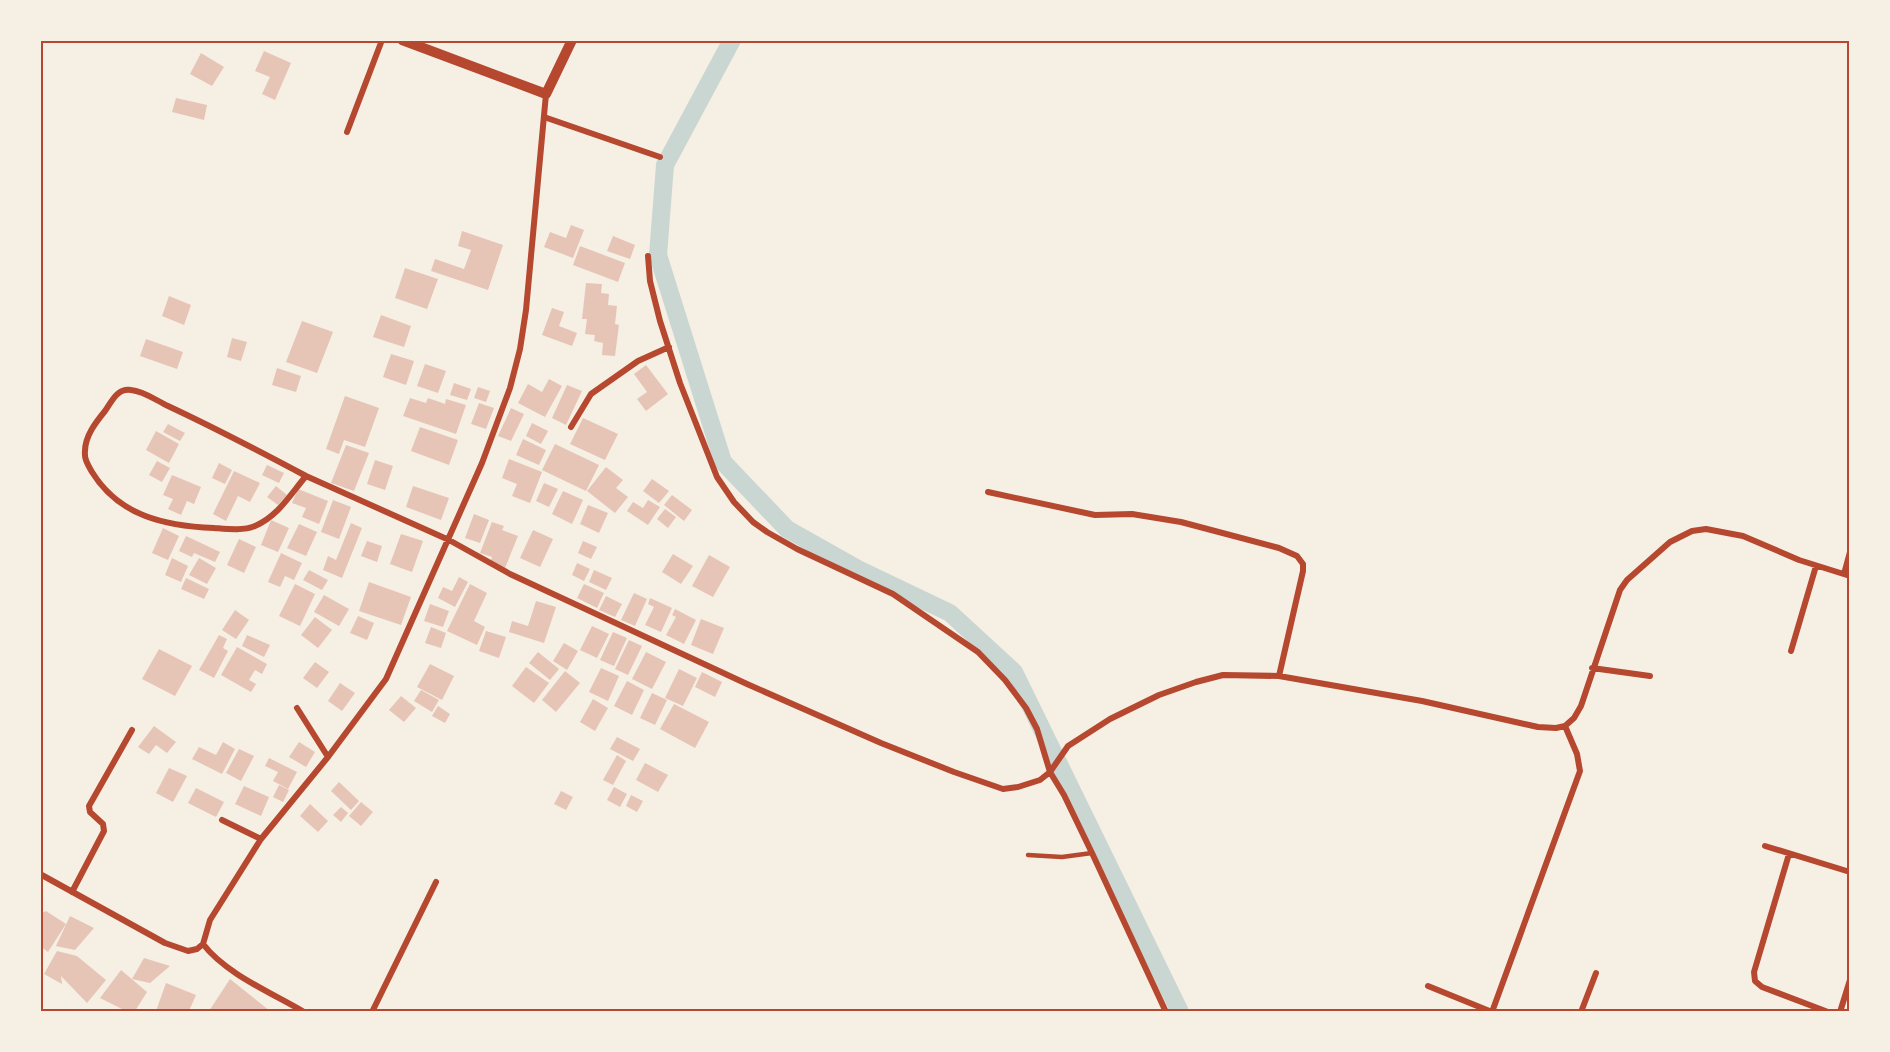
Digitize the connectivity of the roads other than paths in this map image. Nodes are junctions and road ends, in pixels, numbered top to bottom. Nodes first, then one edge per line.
1 (382, 40) edge
2 (402, 40) edge
3 (572, 40) edge
4 (546, 94) junction
5 (544, 117) junction
6 (347, 132) dead end
7 (660, 157) dead end
8 (648, 256) dead end
9 (669, 346) junction
10 (571, 427) dead end
11 (306, 476) junction
12 (988, 492) dead end
13 (449, 540) junction
14 (1850, 552) edge
15 (1816, 566) junction
16 (1847, 575) edge
17 (1791, 651) dead end
18 (1592, 668) junction
19 (1279, 676) junction
20 (1650, 676) dead end
21 (297, 708) dead end
22 (1565, 726) junction
23 (132, 730) dead end
24 (328, 757) junction
25 (1050, 772) junction
26 (222, 820) dead end
27 (261, 839) junction
28 (1765, 846) dead end
29 (1092, 853) junction
30 (1789, 854) junction
31 (1028, 855) dead end
32 (1850, 872) edge
33 (40, 874) edge
34 (435, 882) dead end
35 (72, 892) junction
36 (203, 944) junction
37 (1596, 973) dead end
38 (1850, 980) edge
39 (1428, 986) dead end
40 (304, 1011) edge
41 (372, 1011) edge
42 (1166, 1011) edge
43 (1492, 1011) edge
44 (1581, 1011) edge
45 (1828, 1011) edge
46 (1840, 1011) edge

1 - 6 street
2 - 4 street
3 - 4 street
4 - 5 street
5 - 7 street
5 - 13 street
8 - 9 street
9 - 10 street
9 - 25 street
11 - 11 street
11 - 13 street
12 - 19 street
13 - 24 street
13 - 25 street
14 - 16 street
15 - 16 street
15 - 17 street
15 - 18 street
18 - 20 street
18 - 22 street
19 - 22 street
19 - 25 street
21 - 24 street
22 - 43 street
23 - 35 street
24 - 27 street
25 - 29 street
26 - 27 street
27 - 36 street
28 - 30 street
29 - 31 lane
29 - 42 street
30 - 32 street
30 - 45 street
33 - 35 street
34 - 41 street
35 - 36 street
36 - 40 street
37 - 44 street
38 - 46 street
39 - 43 street

